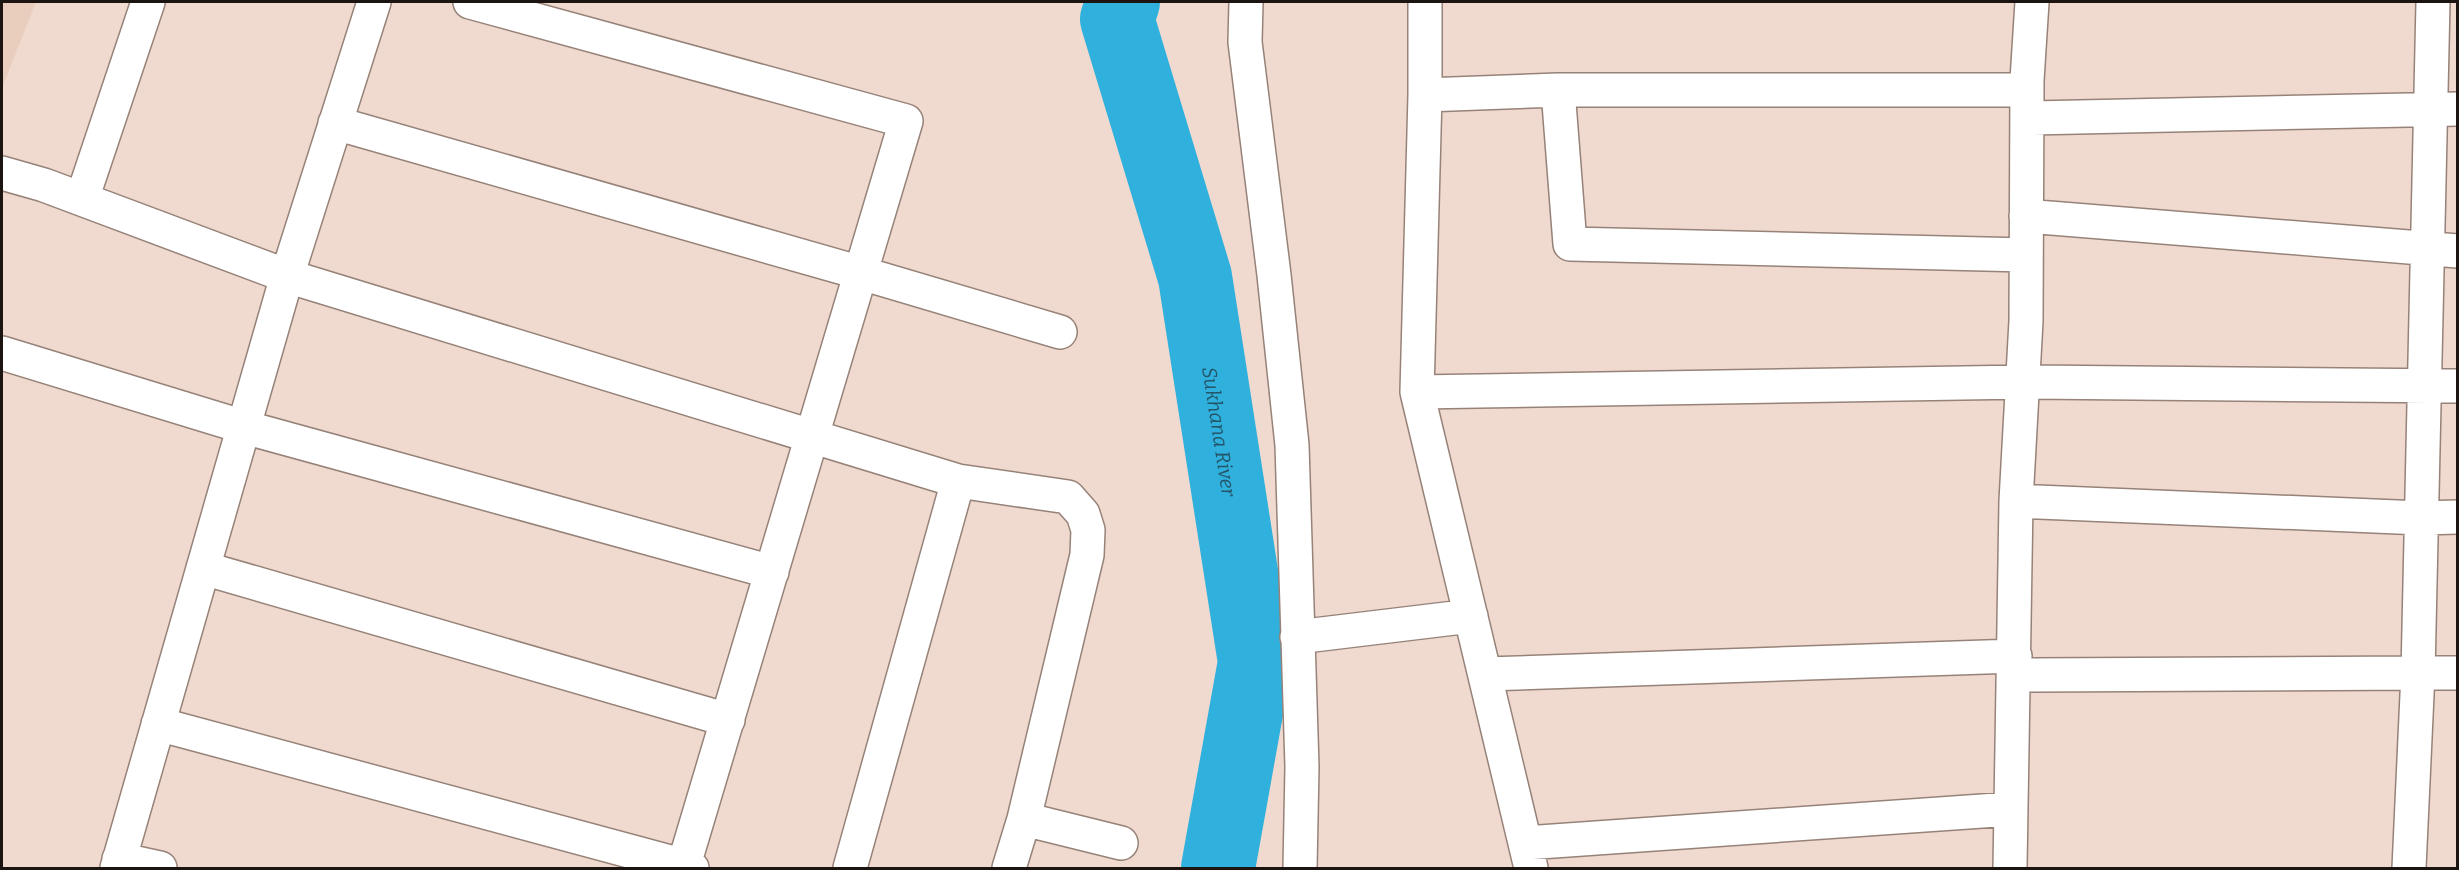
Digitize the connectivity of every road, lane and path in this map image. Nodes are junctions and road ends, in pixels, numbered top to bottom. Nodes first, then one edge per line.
1 (148, 2) edge
2 (374, 2) edge
3 (470, 2) edge
4 (1246, 2) edge
5 (1425, 2) edge
6 (2032, 2) edge
7 (2433, 2) edge
8 (1558, 90) junction
9 (1425, 95) junction
10 (2027, 104) junction
11 (2444, 109) edge
12 (336, 123) junction
13 (2, 173) edge
14 (82, 199) junction
15 (2026, 216) junction
16 (2442, 250) edge
17 (2026, 255) junction
18 (861, 273) junction
19 (286, 276) junction
20 (1059, 332) dead end
21 (2, 353) edge
22 (2024, 382) junction
23 (2424, 386) junction
24 (2457, 386) edge
25 (1417, 392) junction
26 (244, 427) junction
27 (813, 436) junction
28 (958, 480) junction
29 (2016, 501) junction
30 (2457, 517) edge
31 (2421, 518) junction
32 (202, 568) junction
33 (772, 572) junction
34 (1471, 616) junction
35 (1298, 637) junction
36 (2014, 665) junction
37 (2418, 673) junction
38 (2457, 673) edge
39 (1486, 674) junction
40 (728, 720) junction
41 (158, 724) junction
42 (2011, 809) junction
43 (1024, 819) junction
44 (1121, 843) dead end
45 (1528, 856) edge
46 (118, 864) edge
47 (160, 868) edge
48 (686, 868) edge
49 (850, 868) edge
50 (1009, 868) edge
51 (1300, 868) edge
52 (2010, 868) edge
53 (2409, 868) edge

1 - 14 street
2 - 12 street
3 - 18 street
4 - 35 street
5 - 9 street
6 - 10 street
7 - 11 street
8 - 9 street
8 - 10 street
8 - 17 street
9 - 25 street
10 - 11 street
10 - 15 street
11 - 16 street
12 - 18 street
12 - 19 street
13 - 14 street
14 - 19 street
15 - 16 street
15 - 17 street
16 - 23 street
17 - 22 street
18 - 20 street
18 - 27 street
19 - 26 street
19 - 27 street
21 - 26 street
22 - 23 street
22 - 25 street
22 - 29 street
23 - 24 street
23 - 31 street
25 - 34 street
26 - 32 street
26 - 33 street
27 - 28 street
27 - 33 street
28 - 43 street
28 - 49 street
29 - 31 street
29 - 36 street
30 - 31 street
31 - 37 street
32 - 40 street
32 - 41 street
33 - 40 street
34 - 35 street
34 - 39 street
35 - 51 street
36 - 37 street
36 - 39 street
36 - 42 street
37 - 38 street
37 - 53 street
39 - 45 street
40 - 48 street
41 - 46 street
41 - 48 street
42 - 45 street
42 - 52 street
43 - 44 street
43 - 50 street
46 - 47 street

